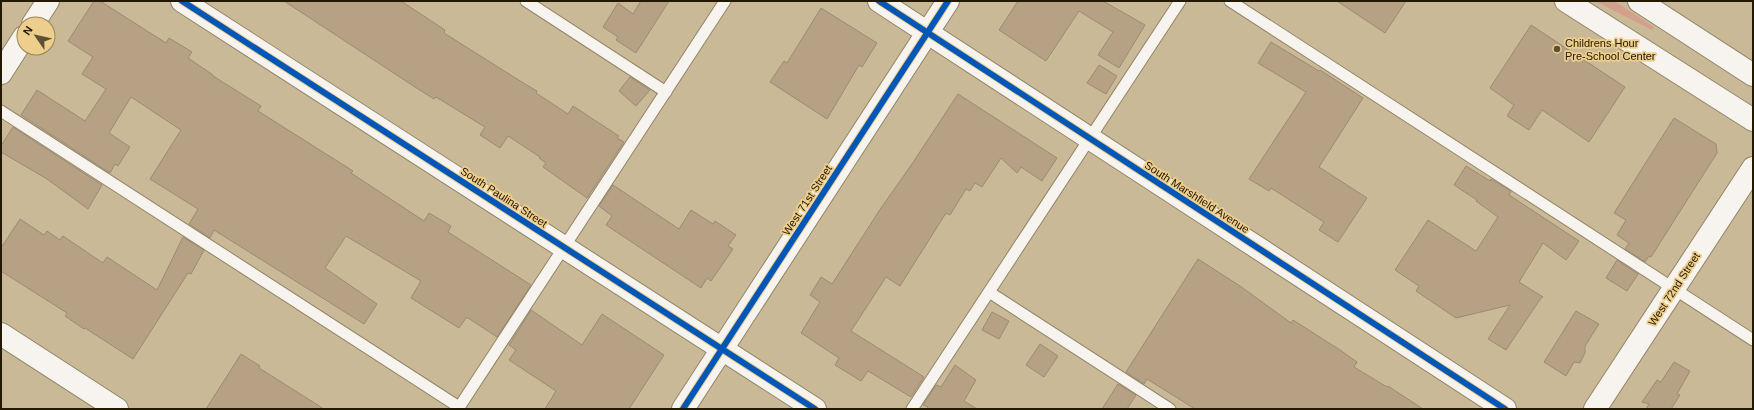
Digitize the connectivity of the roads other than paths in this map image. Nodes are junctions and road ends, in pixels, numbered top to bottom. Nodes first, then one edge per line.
1 (48, 1) edge
2 (182, 1) edge
3 (526, 1) edge
4 (725, 1) edge
5 (879, 1) edge
6 (948, 1) edge
7 (1180, 1) edge
8 (1230, 1) edge
9 (1566, 1) edge
10 (1639, 1) edge
11 (38, 16) edge
12 (928, 33) junction
13 (16, 50) edge
14 (1, 73) edge
15 (1753, 75) edge
16 (666, 92) junction
17 (1, 111) edge
18 (1753, 120) edge
19 (1089, 139) junction
20 (1753, 168) edge
21 (563, 247) junction
22 (1674, 289) junction
23 (989, 292) junction
24 (1, 334) edge
25 (1753, 340) edge
26 (722, 349) junction
27 (458, 408) edge
28 (117, 409) edge
29 (683, 409) edge
30 (815, 409) edge
31 (912, 409) edge
32 (1170, 409) edge
33 (1505, 409) edge
34 (1595, 409) edge

1 - 11 street
2 - 21 street, South Paulina Street
3 - 16 lane
4 - 16 lane
5 - 12 street, South Marshfield Avenue
6 - 12 street, West 71st Street
7 - 19 lane
8 - 22 lane
9 - 18 street
10 - 15 street
12 - 19 street, South Marshfield Avenue
12 - 26 street, West 71st Street
13 - 14 street
16 - 21 lane
17 - 27 lane
19 - 23 lane
19 - 33 street, South Marshfield Avenue
20 - 22 street, West 72nd Street
21 - 26 street, South Paulina Street
21 - 27 lane
22 - 25 lane
22 - 34 street, West 72nd Street
23 - 31 lane
23 - 32 lane
24 - 28 street
26 - 29 street, West 71st Street
26 - 30 street, South Paulina Street

